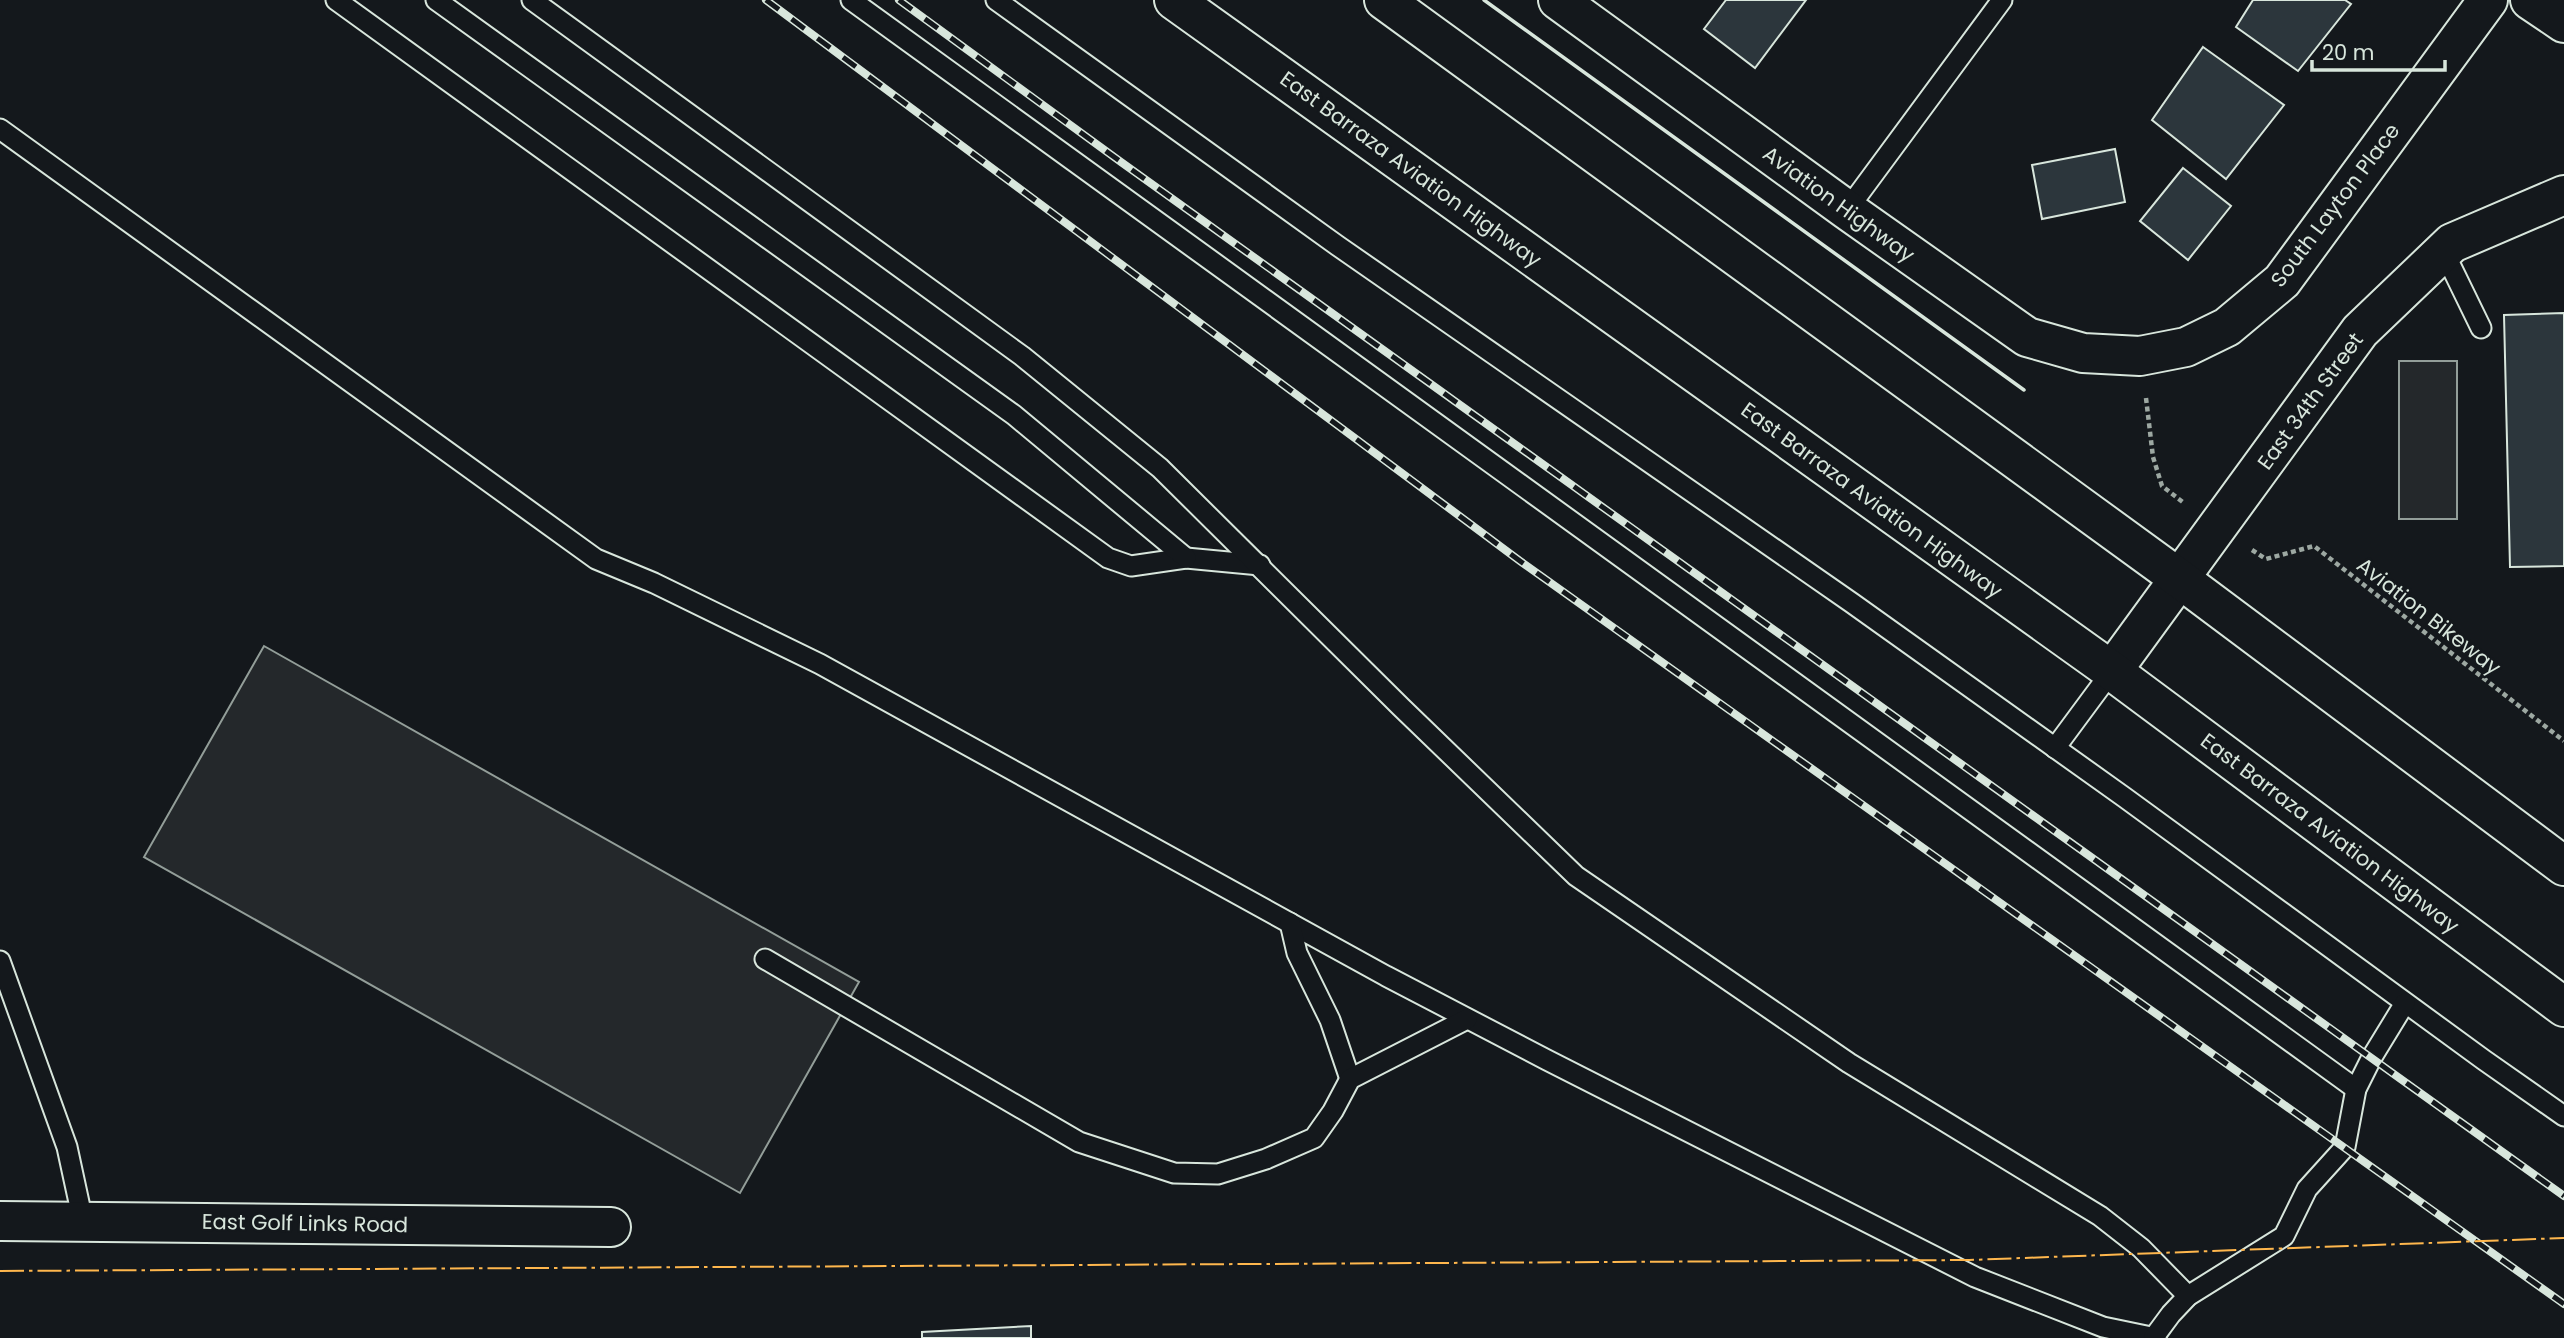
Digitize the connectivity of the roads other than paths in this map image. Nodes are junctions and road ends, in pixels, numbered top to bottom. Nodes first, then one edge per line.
1 (336, 0) edge
2 (436, 0) edge
3 (532, 0) edge
4 (851, 0) edge
5 (996, 0) edge
6 (1174, 0) edge
7 (1384, 0) edge
8 (2002, 0) edge
9 (2488, 0) edge
10 (2530, 0) edge
11 (1573, 4) edge
12 (2564, 23) edge
13 (0, 129) edge
14 (2564, 195) edge
15 (1847, 211) junction
16 (2444, 251) junction
17 (2481, 328) dead end
18 (2140, 356) joint
19 (1186, 558) junction
20 (1260, 565) junction
21 (2180, 579) junction
22 (2112, 671) junction
23 (2055, 748) junction
24 (2564, 866) edge
25 (1290, 923) junction
26 (765, 959) dead end
27 (0, 961) edge
28 (2405, 1003) junction
29 (2564, 1007) edge
30 (1467, 1019) junction
31 (1350, 1079) junction
32 (2357, 1089) junction
33 (2564, 1116) edge
34 (0, 1221) edge
35 (83, 1221) junction
36 (611, 1227) dead end
37 (2188, 1296) junction
38 (2155, 1337) edge

1 - 19 lane
2 - 19 lane
3 - 20 lane
4 - 32 lane
5 - 23 lane
6 - 22 main road, East Barraza Aviation Highway
7 - 21 main road
8 - 15 lane
9 - 18 main road, South Layton Place
10 - 12 main road
11 - 15 main road, Aviation Highway
13 - 25 lane
14 - 16 main road, East 34th Street
15 - 18 main road, Aviation Highway
16 - 17 lane
16 - 21 main road, East 34th Street
19 - 20 lane
20 - 37 lane
21 - 22 main road, East 34th Street
21 - 24 main road
22 - 23 lane
22 - 29 main road, East Barraza Aviation Highway
23 - 28 lane
25 - 30 lane
25 - 31 lane
26 - 31 lane
27 - 35 lane
28 - 32 lane
28 - 33 lane
30 - 31 lane
30 - 38 lane
32 - 37 lane
34 - 35 main road, East Golf Links Road
35 - 36 main road, East Golf Links Road
37 - 38 lane

